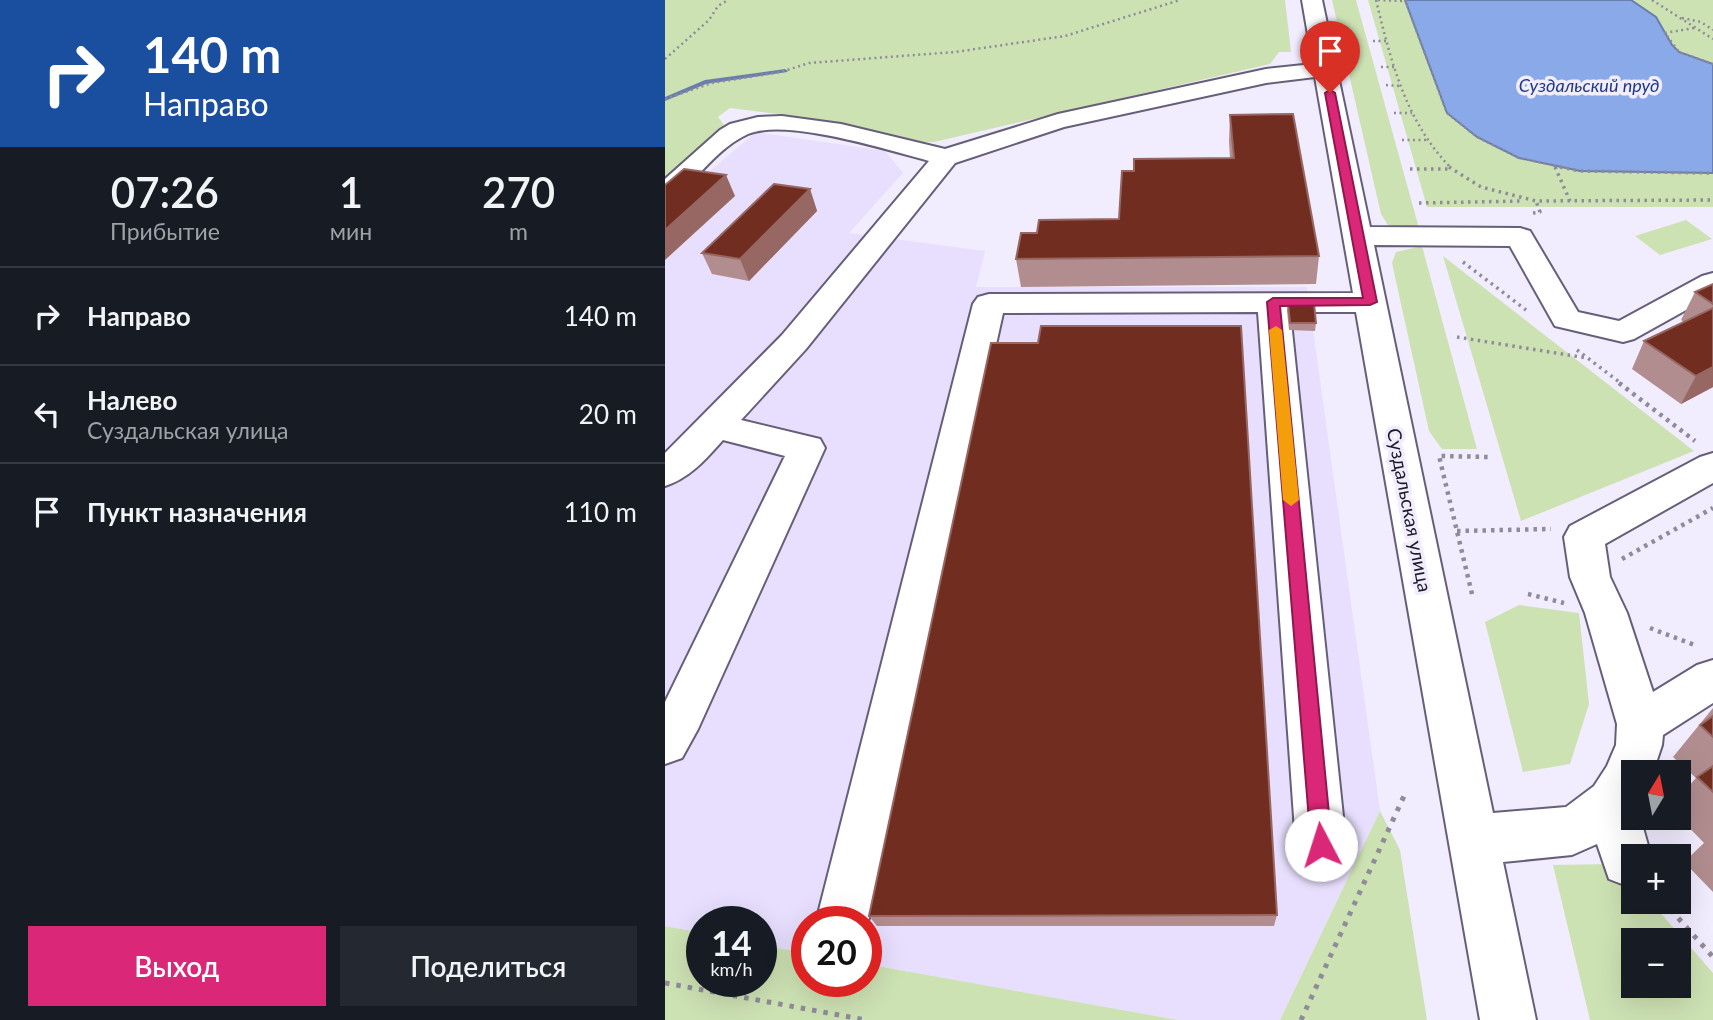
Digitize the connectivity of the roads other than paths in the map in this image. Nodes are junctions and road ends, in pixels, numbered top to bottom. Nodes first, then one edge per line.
1 (1312, 0) edge
2 (1325, 69) junction
3 (946, 157) junction
4 (665, 192) edge
5 (1357, 236) junction
6 (1713, 282) edge
7 (1273, 302) junction
8 (1370, 302) junction
9 (715, 426) junction
10 (1713, 466) edge
11 (665, 472) edge
12 (1713, 679) edge
13 (1640, 724) junction
14 (665, 743) edge
15 (1611, 803) junction
16 (1473, 838) junction
17 (1622, 844) edge
18 (1321, 845) dead end
19 (846, 906) edge
20 (1508, 1020) edge

1 - 2 street, Суздальская улица
2 - 3 street
2 - 5 street, Суздальская улица
3 - 4 street
3 - 9 street
5 - 6 street
5 - 8 street, Суздальская улица
7 - 8 street
7 - 18 street
7 - 19 street
8 - 16 street, Суздальская улица
9 - 11 street
9 - 14 street
10 - 13 street
12 - 13 street
13 - 15 street
15 - 16 street
15 - 17 street
16 - 20 street, Суздальская улица

